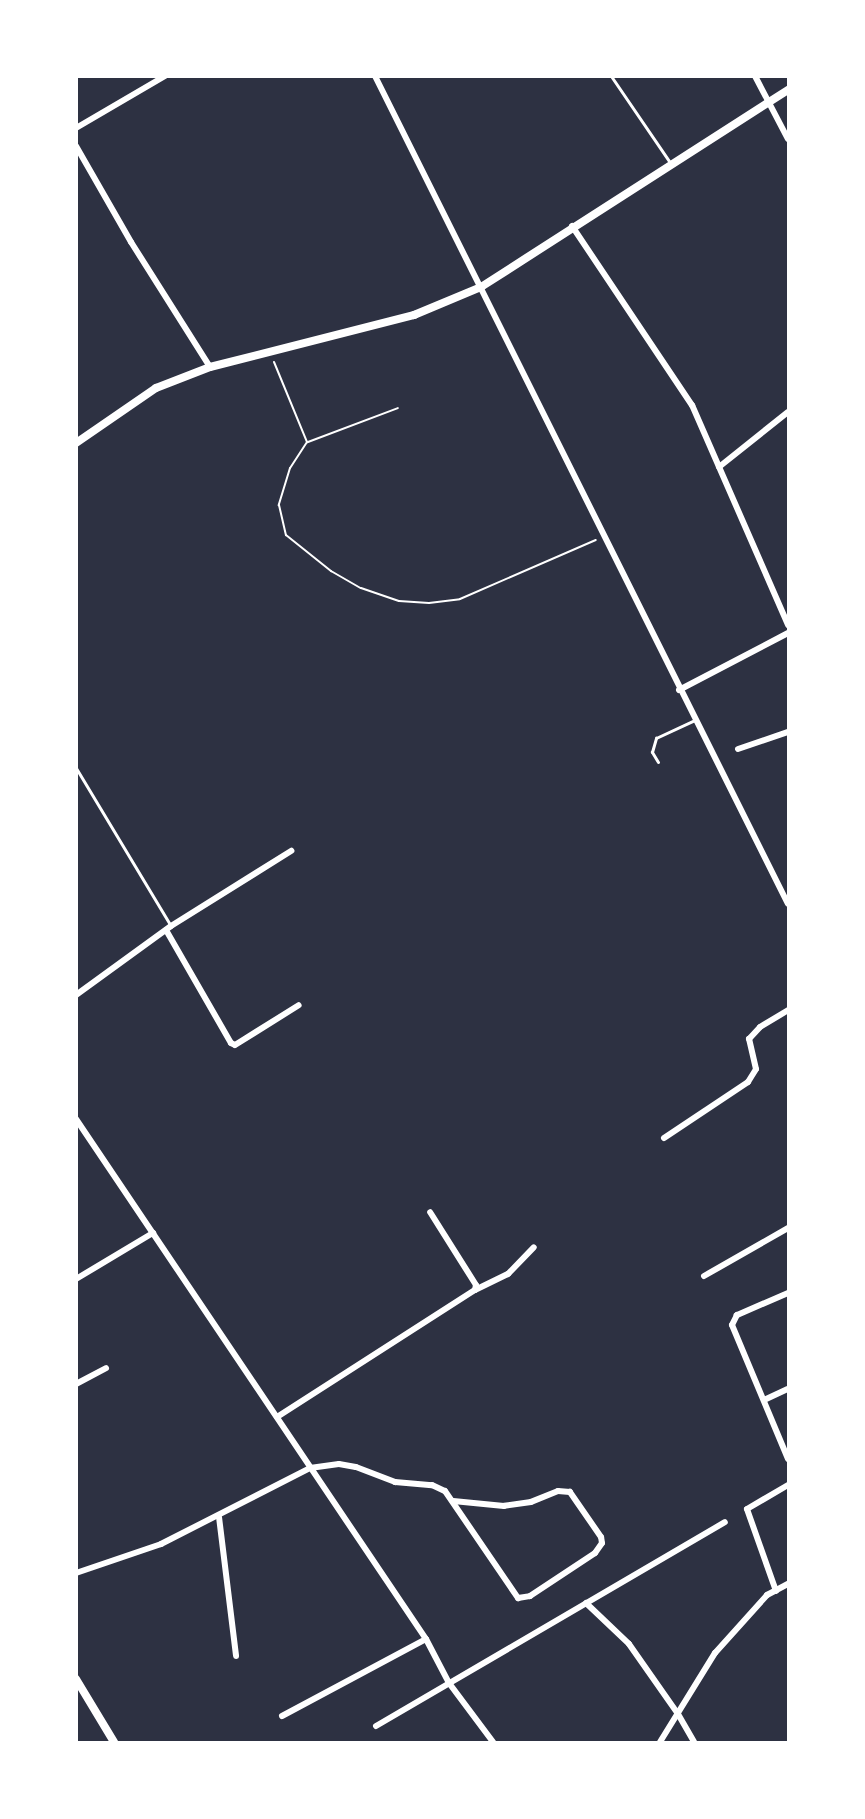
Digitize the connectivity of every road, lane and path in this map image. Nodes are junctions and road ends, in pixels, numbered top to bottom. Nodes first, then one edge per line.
1 (165, 76) edge
2 (375, 76) edge
3 (611, 76) edge
4 (755, 76) edge
5 (789, 90) edge
6 (769, 102) junction
7 (76, 128) edge
8 (789, 139) edge
9 (76, 146) edge
10 (671, 164) junction
11 (572, 226) junction
12 (481, 287) junction
13 (270, 352) junction
14 (210, 367) junction
15 (398, 408) dead end
16 (789, 412) edge
17 (307, 442) junction
18 (76, 443) edge
19 (720, 467) junction
20 (604, 537) junction
21 (789, 625) edge
22 (789, 633) edge
23 (680, 690) junction
24 (695, 720) junction
25 (789, 732) edge
26 (738, 749) dead end
27 (658, 762) dead end
28 (76, 768) edge
29 (291, 852) dead end
30 (789, 904) edge
31 (169, 928) junction
32 (76, 995) edge
33 (299, 1005) dead end
34 (789, 1010) edge
35 (76, 1119) edge
36 (664, 1138) dead end
37 (430, 1212) dead end
38 (789, 1228) edge
39 (153, 1233) junction
40 (534, 1247) dead end
41 (704, 1276) dead end
42 (76, 1279) edge
43 (475, 1290) junction
44 (789, 1293) edge
45 (106, 1368) dead end
46 (76, 1384) edge
47 (789, 1389) edge
48 (764, 1400) junction
49 (277, 1417) junction
50 (789, 1459) edge
51 (310, 1468) junction
52 (789, 1485) edge
53 (453, 1501) junction
54 (219, 1517) junction
55 (725, 1522) dead end
56 (76, 1573) edge
57 (789, 1584) edge
58 (776, 1591) junction
59 (586, 1603) junction
60 (426, 1639) junction
61 (236, 1656) dead end
62 (76, 1679) edge
63 (449, 1683) junction
64 (678, 1714) junction
65 (282, 1716) dead end
66 (376, 1726) dead end
67 (114, 1743) edge
68 (493, 1743) edge
69 (660, 1743) edge
70 (694, 1743) edge

1 - 7 street
2 - 12 street
3 - 10 lane
4 - 6 street
5 - 6 street
6 - 8 street
6 - 10 street
9 - 14 street
10 - 11 street
11 - 12 street
11 - 19 street
12 - 13 street
12 - 20 street
13 - 14 street
13 - 17 path
14 - 18 street
15 - 17 path
16 - 19 street
17 - 20 path
19 - 21 street
20 - 23 street
22 - 23 street
23 - 24 street
24 - 27 lane
24 - 30 street
25 - 26 street
28 - 31 lane
29 - 31 street
31 - 32 street
31 - 33 street
34 - 36 street
35 - 39 street
37 - 43 street
38 - 41 street
39 - 42 street
39 - 49 street
40 - 43 street
43 - 49 street
44 - 48 street
45 - 46 street
47 - 48 street
48 - 50 street
49 - 51 street
51 - 53 street
51 - 54 street
51 - 60 street
52 - 58 street
53 - 53 street
54 - 56 street
54 - 61 street
55 - 59 street
57 - 58 street
58 - 64 street
59 - 63 street
59 - 64 street
60 - 63 street
60 - 65 street
62 - 67 street
63 - 66 street
63 - 68 street
64 - 69 street
64 - 70 street

